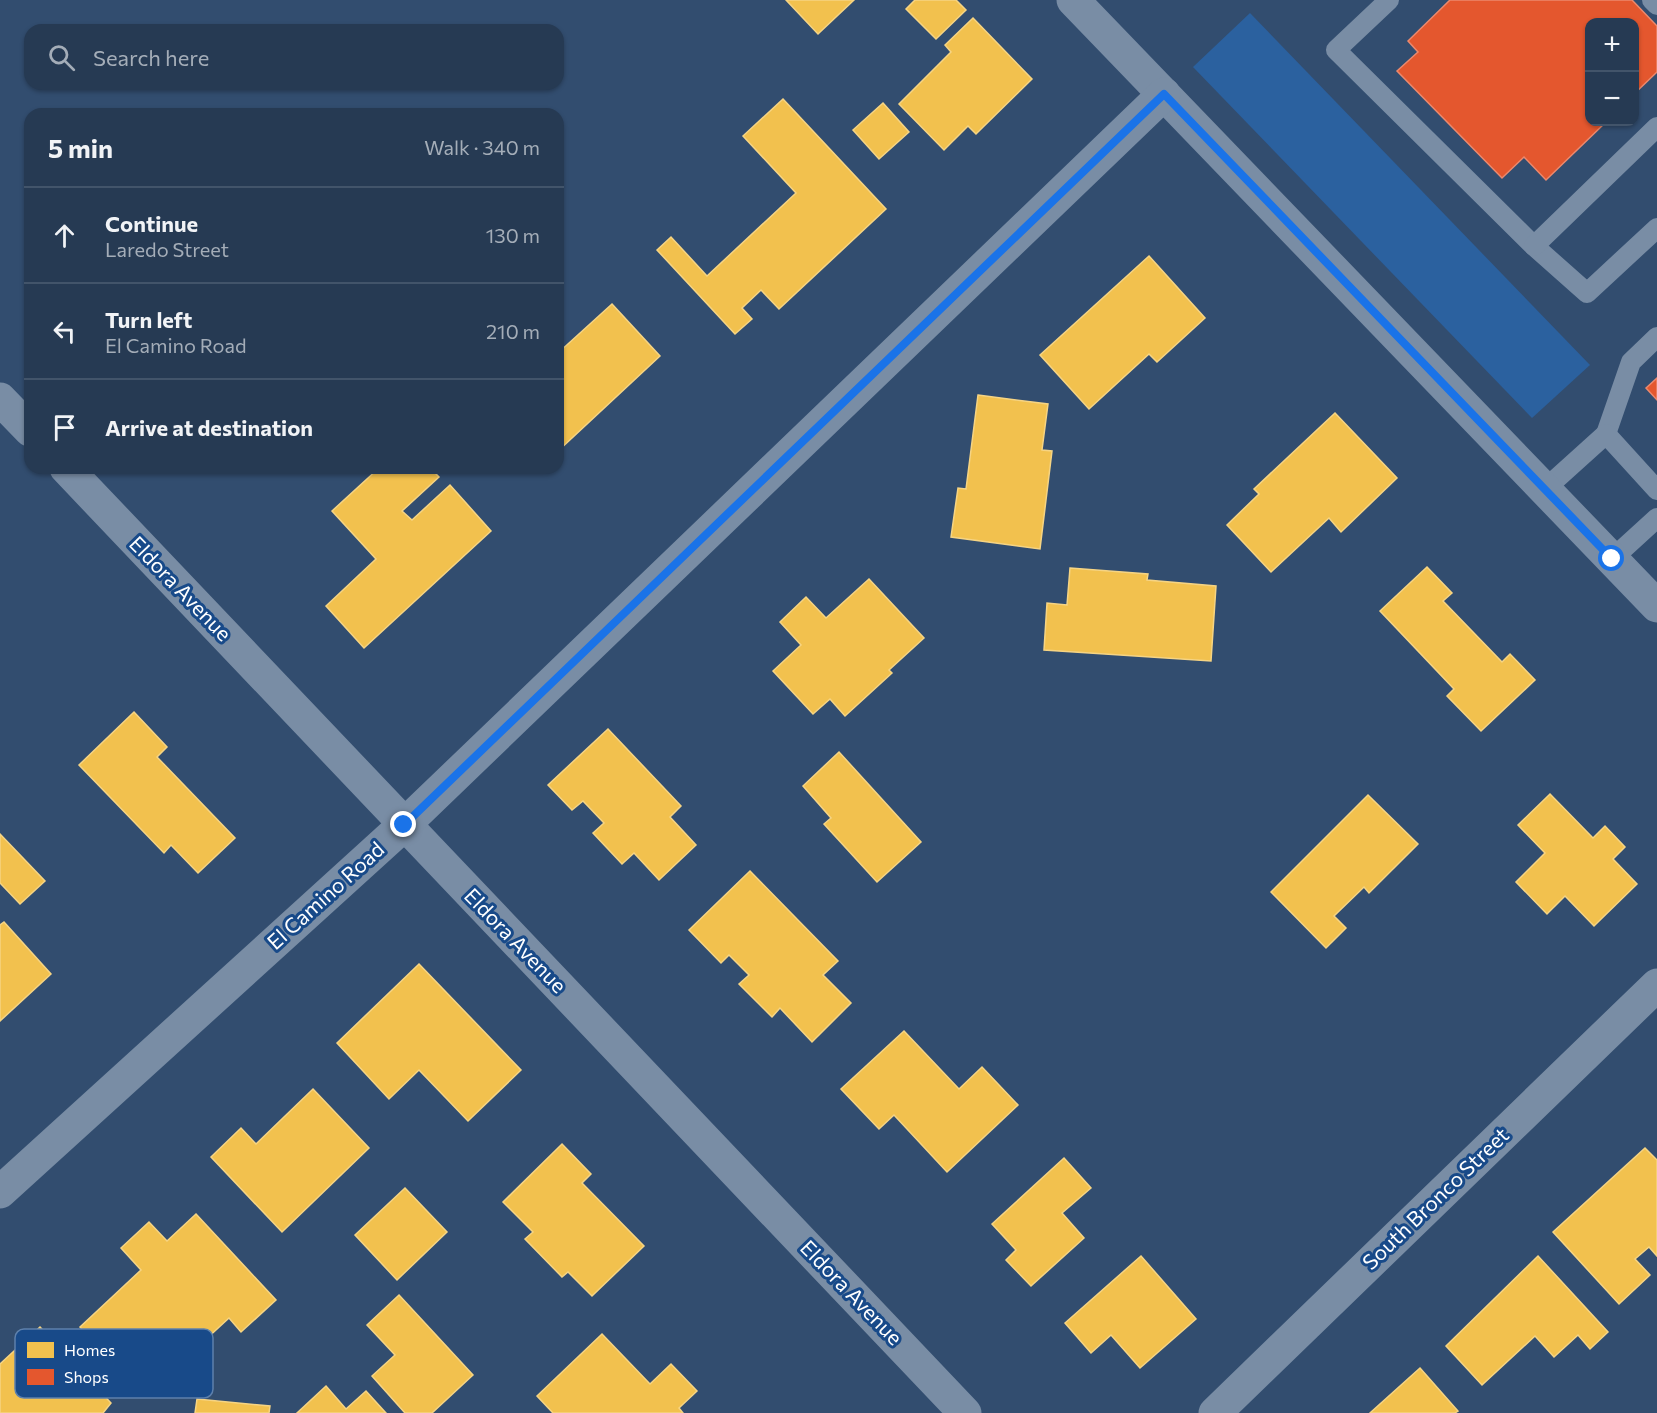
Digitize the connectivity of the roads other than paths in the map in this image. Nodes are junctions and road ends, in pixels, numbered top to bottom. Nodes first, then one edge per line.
1 (1073, 0) edge
2 (1389, 0) edge
3 (1652, 0) edge
4 (1657, 5) edge
5 (1164, 94) junction
6 (1657, 127) edge
7 (1657, 228) edge
8 (1534, 246) junction
9 (1657, 338) edge
10 (0, 399) edge
11 (24, 424) edge
12 (1606, 434) junction
13 (72, 474) edge
14 (1545, 489) junction
15 (1657, 490) edge
16 (1657, 518) edge
17 (1612, 559) junction
18 (1657, 606) edge
19 (404, 825) junction
20 (1657, 985) edge
21 (0, 1192) edge
22 (966, 1413) edge
23 (1215, 1413) edge

1 - 5 street
2 - 8 lane
3 - 4 lane
5 - 14 street
5 - 19 street, El Camino Road
6 - 8 lane
7 - 8 lane
9 - 12 lane
10 - 11 street
12 - 14 lane
12 - 15 lane
13 - 19 street, Eldora Avenue
14 - 17 street
16 - 17 lane
17 - 18 street
19 - 21 street, El Camino Road
19 - 22 street, Eldora Avenue
20 - 23 street, South Bronco Street

